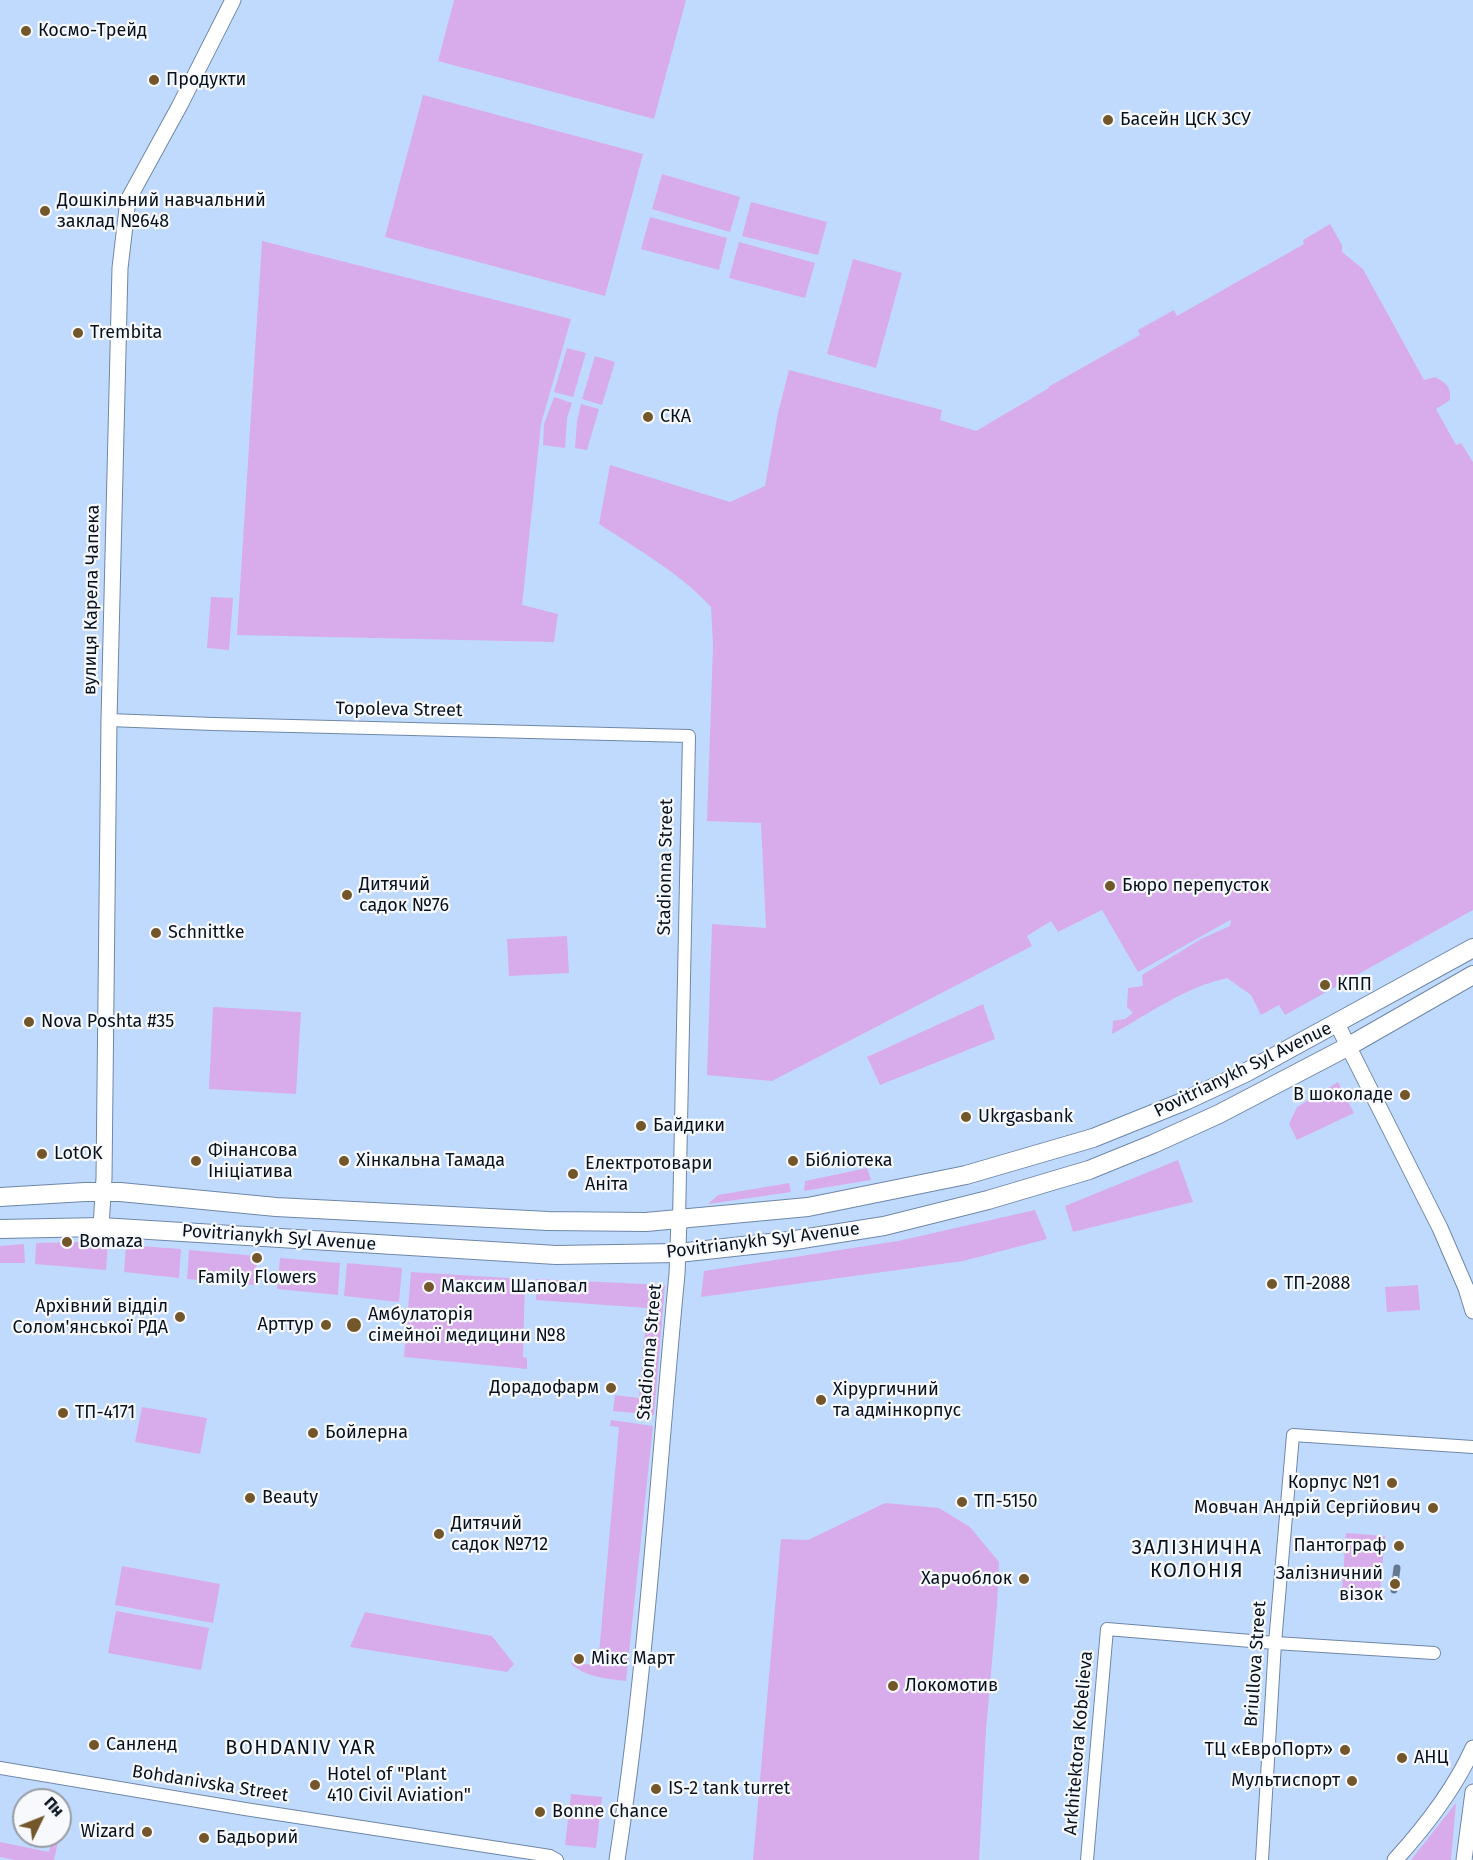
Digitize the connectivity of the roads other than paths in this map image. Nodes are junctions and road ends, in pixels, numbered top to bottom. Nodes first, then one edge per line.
1 (233, 0) edge
2 (109, 720) junction
3 (689, 736) joint
4 (1473, 948) edge
5 (1473, 975) edge
6 (1337, 1024) junction
7 (1349, 1046) junction
8 (103, 1192) junction
9 (0, 1197) edge
10 (679, 1220) junction
11 (101, 1227) junction
12 (0, 1229) edge
13 (678, 1253) junction
14 (1473, 1311) edge
15 (1473, 1447) edge
16 (1275, 1643) junction
17 (1434, 1653) dead end
18 (1473, 1748) edge
19 (0, 1767) edge
20 (1473, 1792) edge
21 (557, 1860) edge
22 (617, 1860) edge
23 (1086, 1860) edge
24 (1262, 1860) edge
25 (1395, 1860) edge
26 (1464, 1860) edge

1 - 2 street, вулиця Карела Чапека
2 - 3 street, Topoleva Street
2 - 8 street, вулиця Карела Чапека
3 - 10 street, Stadionna Street
4 - 6 main road, Povitrianykh Syl Avenue
5 - 7 main road, Povitrianykh Syl Avenue
6 - 7 street
6 - 10 main road, Povitrianykh Syl Avenue
7 - 13 main road, Povitrianykh Syl Avenue
7 - 14 street
8 - 9 main road, Povitrianykh Syl Avenue
8 - 10 main road, Povitrianykh Syl Avenue
8 - 11 street, вулиця Карела Чапека
10 - 13 street, Stadionna Street
11 - 12 main road, Povitrianykh Syl Avenue
11 - 13 main road, Povitrianykh Syl Avenue
13 - 22 street, Stadionna Street
15 - 16 street, Briullova Street
16 - 17 street
16 - 23 street, Arkhitektora Kobelieva
16 - 24 street, Briullova Street
18 - 25 street
19 - 21 street, Bohdanivska Street
20 - 26 street

